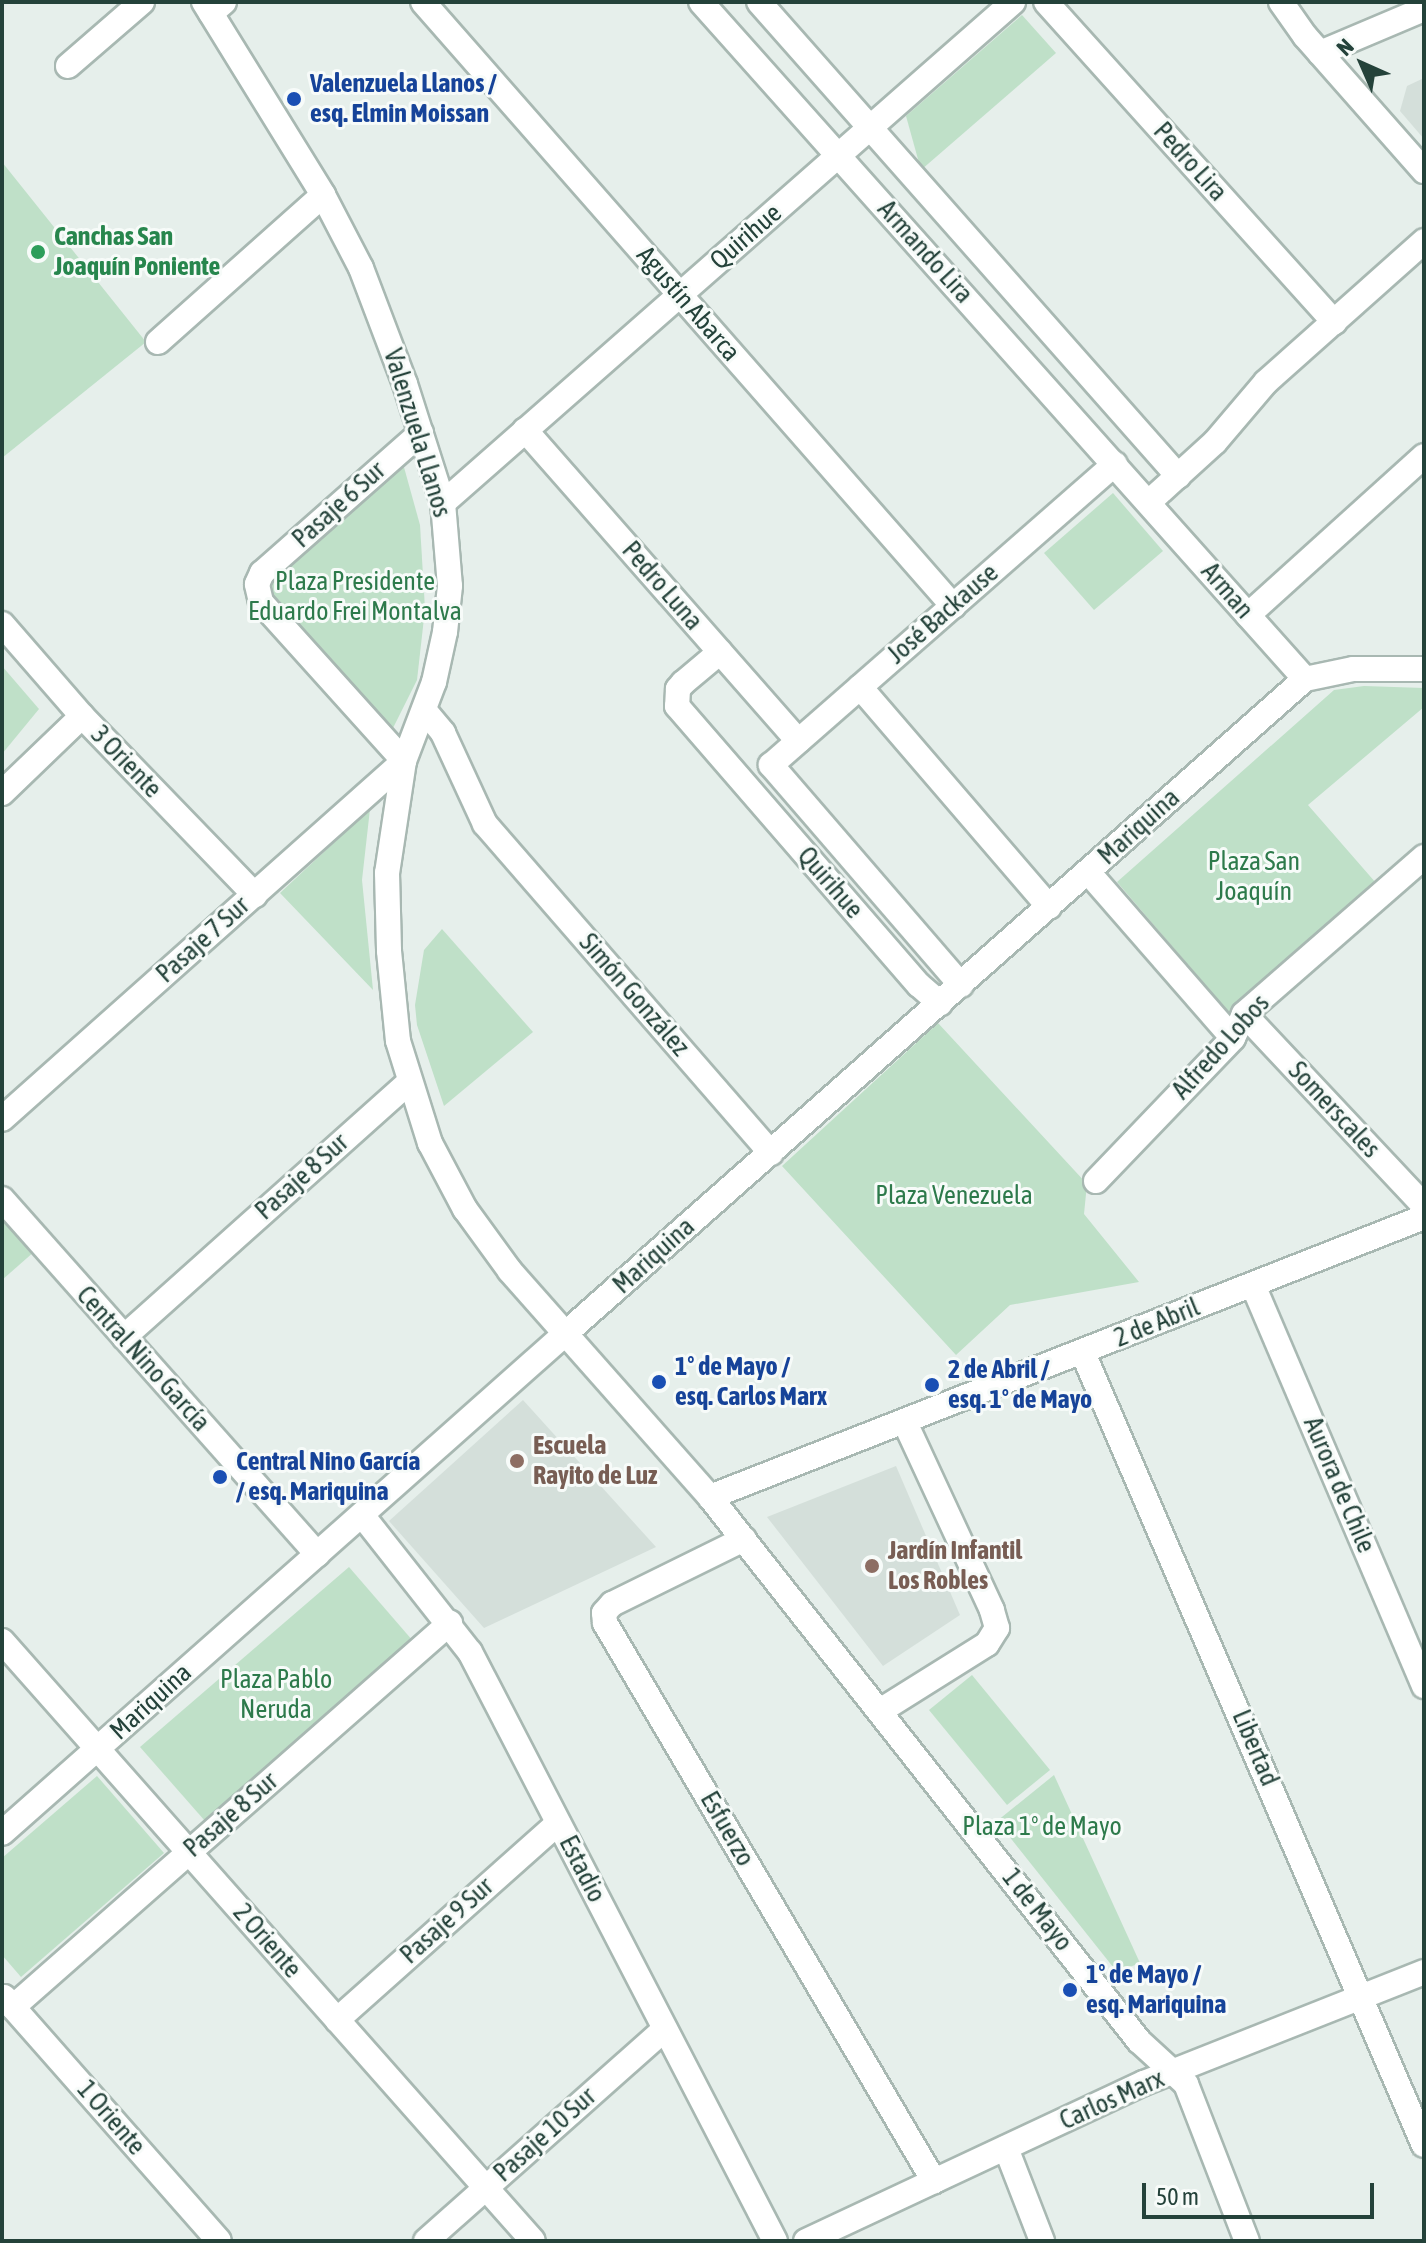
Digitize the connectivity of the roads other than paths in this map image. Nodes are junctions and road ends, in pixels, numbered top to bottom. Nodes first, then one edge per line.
1 (142, 2) edge
2 (423, 2) edge
3 (701, 2) edge
4 (759, 2) edge
5 (1013, 2) edge
6 (1046, 2) edge
7 (1281, 2) edge
8 (213, 6) edge
9 (1424, 9) edge
10 (1320, 53) junction
11 (68, 66) dead end
12 (870, 128) junction
13 (839, 156) junction
14 (1424, 171) edge
15 (323, 195) junction
16 (1424, 241) edge
17 (680, 295) junction
18 (1334, 322) junction
19 (158, 342) dead end
20 (525, 430) junction
21 (421, 433) junction
22 (1424, 456) edge
23 (1115, 464) junction
24 (1178, 476) junction
25 (1149, 502) junction
26 (443, 503) junction
27 (953, 606) junction
28 (1248, 615) junction
29 (2, 624) edge
30 (720, 652) junction
31 (1424, 669) edge
32 (1305, 679) junction
33 (860, 687) junction
34 (424, 710) junction
35 (82, 716) junction
36 (798, 741) junction
37 (404, 761) junction
38 (2, 793) edge
39 (1423, 860) edge
40 (1088, 872) junction
41 (255, 895) junction
42 (1049, 907) junction
43 (961, 985) junction
44 (940, 1003) junction
45 (1244, 1014) junction
46 (1233, 1038) junction
47 (409, 1082) junction
48 (2, 1119) edge
49 (771, 1153) junction
50 (1096, 1181) dead end
51 (2, 1199) edge
52 (1424, 1206) edge
53 (1424, 1217) edge
54 (1253, 1285) junction
55 (566, 1333) junction
56 (124, 1337) junction
57 (1083, 1353) junction
58 (905, 1423) junction
59 (710, 1497) junction
60 (362, 1515) junction
61 (744, 1539) junction
62 (317, 1554) junction
63 (450, 1623) junction
64 (2, 1641) edge
65 (1424, 1686) edge
66 (880, 1711) junction
67 (97, 1749) junction
68 (558, 1823) junction
69 (2, 1833) edge
70 (188, 1853) junction
71 (1424, 1972) edge
72 (1362, 1996) junction
73 (8, 2001) edge
74 (337, 2020) junction
75 (665, 2029) junction
76 (1174, 2072) junction
77 (1424, 2145) edge
78 (1006, 2148) junction
79 (934, 2181) junction
80 (486, 2188) junction
81 (219, 2241) edge
82 (426, 2241) edge
83 (533, 2241) edge
84 (775, 2241) edge
85 (806, 2241) edge
86 (1042, 2241) edge
87 (1247, 2241) edge

1 - 11 street
2 - 17 street, Agustín Abarca
3 - 13 street, Armando Lira
4 - 12 street, Armando Lira
5 - 12 street, Quirihue
6 - 18 street, Pedro Lira
7 - 10 street
8 - 15 street, Valenzuela Llanos
9 - 10 street
10 - 14 street
12 - 13 street, Quirihue
12 - 24 street, Armando Lira
13 - 17 street, Quirihue
13 - 23 street, Armando Lira
15 - 19 street
15 - 21 street, Valenzuela Llanos
16 - 18 street
17 - 20 street, Quirihue
17 - 27 street, Agustín Abarca
18 - 24 street
20 - 26 street, Quirihue
20 - 30 street, Pedro Luna
21 - 26 street, Valenzuela Llanos
21 - 37 street, Pasaje 6 Sur
22 - 28 street
23 - 25 street, Armando Lira
23 - 27 street, José Backause
24 - 25 street
25 - 28 street, Arman
26 - 34 street, Valenzuela Llanos
27 - 33 street, José Backause
28 - 32 street, Arman
29 - 35 street, 3 Oriente
30 - 36 street, Pedro Luna
30 - 44 street, Quirihue
31 - 32 street
32 - 40 street, Mariquina
33 - 36 street, José Backause
33 - 42 street
34 - 37 street, Valenzuela Llanos
34 - 49 street, Simón González
35 - 38 street
35 - 41 street, 3 Oriente
36 - 43 street, José Backause
37 - 41 street, Pasaje 7 Sur
37 - 47 street, Valenzuela Llanos
39 - 45 street, Alfredo Lobos
40 - 42 street, Mariquina
40 - 46 street
41 - 48 street, Pasaje 7 Sur
42 - 43 street, Mariquina
43 - 44 street, Mariquina
44 - 49 street, Mariquina
45 - 46 street, Alfredo Lobos
45 - 52 street, Somerscales
46 - 50 street, Alfredo Lobos
47 - 55 street, Valenzuela Llanos
47 - 56 street, Pasaje 8 Sur
49 - 55 street, Mariquina
51 - 56 street, Central Nino García
53 - 54 street, 2 de Abril
54 - 57 street, 2 de Abril
54 - 65 street, Aurora de Chile
55 - 59 street, 1 de Mayo
55 - 60 street, Mariquina
56 - 62 street, Central Nino García
57 - 58 street, 2 de Abril
57 - 72 street, Libertad
58 - 59 street, 2 de Abril
58 - 66 street
59 - 61 street, 1 de Mayo
60 - 62 street, Mariquina
60 - 63 street, Estadio
61 - 66 street, 1 de Mayo
61 - 79 street, Esfuerzo
62 - 67 street, Mariquina
63 - 68 street, Estadio
63 - 70 street, Pasaje 8 Sur
64 - 67 street, 2 Oriente
66 - 76 street, 1 de Mayo
67 - 69 street, Mariquina
67 - 70 street, 2 Oriente
68 - 74 street, Pasaje 9 Sur
68 - 75 street, Estadio
70 - 73 street, Pasaje 8 Sur
70 - 74 street, 2 Oriente
71 - 72 street, Carlos Marx
72 - 76 street, Carlos Marx
72 - 77 street, Libertad
73 - 81 street, 1 Oriente
74 - 80 street, 2 Oriente
75 - 80 street, Pasaje 10 Sur
75 - 84 street, Estadio
76 - 78 street, Carlos Marx
76 - 87 street, 1 de Mayo
78 - 79 street, Carlos Marx
78 - 86 street
79 - 85 street, Carlos Marx
80 - 82 street, Pasaje 10 Sur
80 - 83 street, 2 Oriente

